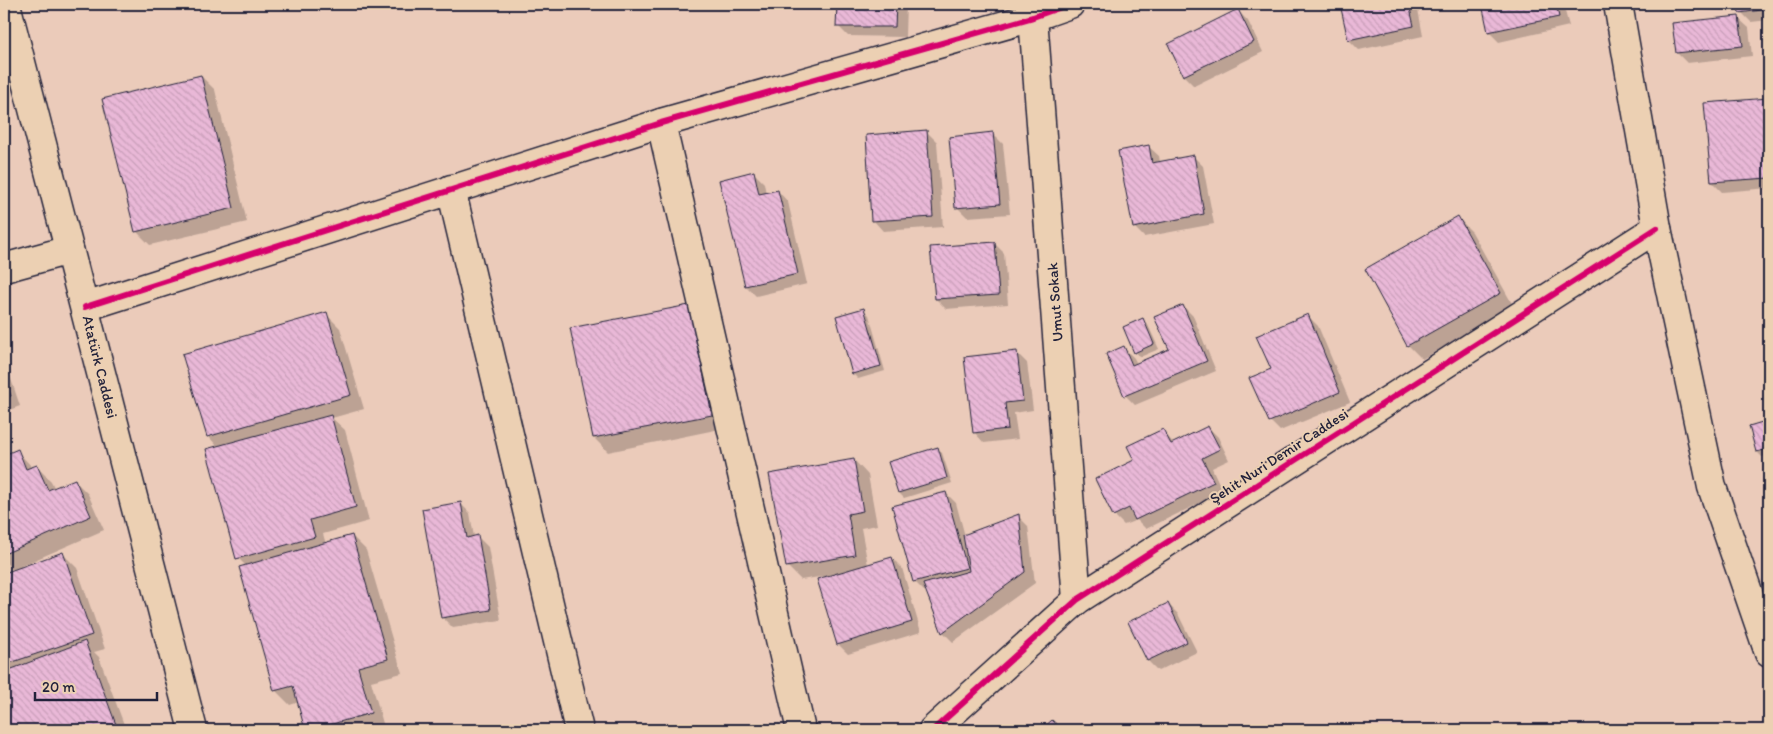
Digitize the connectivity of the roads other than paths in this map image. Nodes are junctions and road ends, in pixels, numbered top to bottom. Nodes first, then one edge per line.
1 (6, 4) edge
2 (1070, 4) edge
3 (1618, 4) edge
4 (1031, 10) edge
5 (661, 123) junction
6 (451, 189) junction
7 (1657, 228) junction
8 (69, 250) junction
9 (4, 268) edge
10 (85, 307) junction
11 (1078, 600) junction
12 (1769, 653) edge
13 (193, 730) edge
14 (579, 730) edge
15 (801, 730) edge
16 (933, 730) edge

1 - 8 street, Atatürk Caddesi
2 - 4 street
3 - 7 street
4 - 5 street
4 - 11 street, Umut Sokak
5 - 6 street
5 - 15 street
6 - 10 street
6 - 14 street
7 - 11 street, Şehit Nuri Demir Caddesi
7 - 12 street
8 - 9 street
8 - 10 street, Atatürk Caddesi
10 - 13 street, Atatürk Caddesi
11 - 16 street, Şehit Nuri Demir Caddesi

